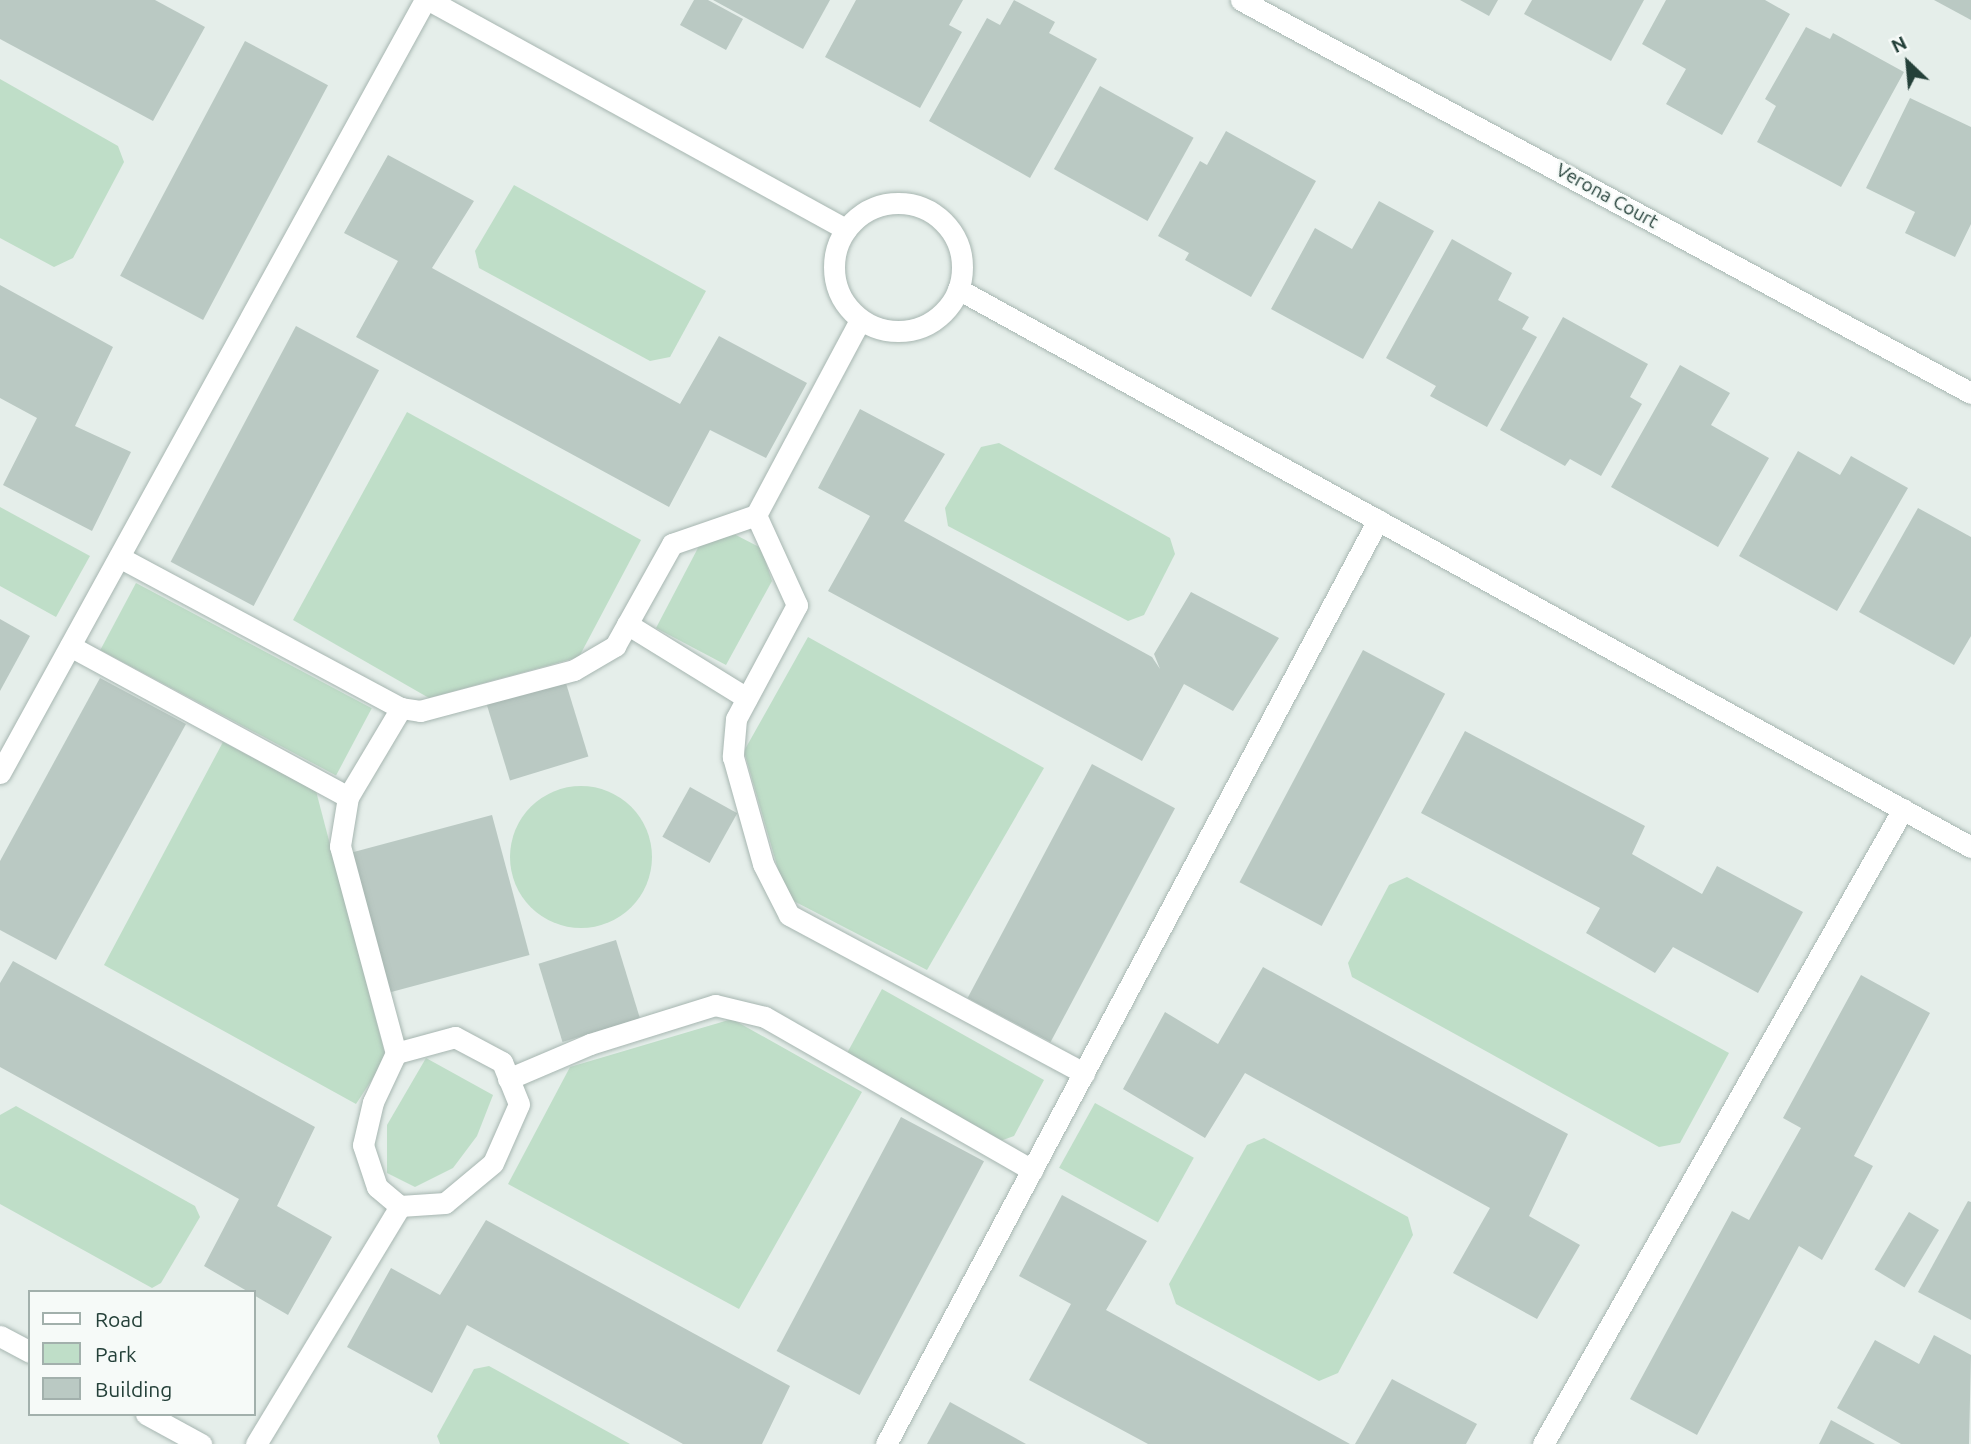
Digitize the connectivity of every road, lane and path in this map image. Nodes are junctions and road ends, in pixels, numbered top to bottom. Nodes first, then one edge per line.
1 (427, 0) edge
2 (1241, 0) edge
3 (846, 229) junction
4 (958, 289) junction
5 (860, 320) junction
6 (1971, 393) edge
7 (756, 515) junction
8 (1378, 520) junction
9 (120, 557) junction
10 (626, 624) junction
11 (70, 646) junction
12 (747, 698) junction
13 (401, 708) junction
14 (0, 773) edge
15 (348, 797) junction
16 (1903, 809) junction
17 (1971, 847) edge
18 (396, 1053) junction
19 (1084, 1073) junction
20 (508, 1079) junction
21 (1032, 1170) junction
22 (400, 1206) junction
23 (0, 1336) edge
24 (28, 1351) edge
25 (150, 1416) edge
26 (201, 1444) edge
27 (256, 1444) edge
28 (886, 1444) edge
29 (1544, 1444) edge

1 - 3 street
1 - 9 street
2 - 6 street, Verona Court
3 - 4 street
3 - 5 street
4 - 5 street
4 - 8 street
5 - 7 street
7 - 10 street
7 - 12 street
8 - 16 street
8 - 19 street
9 - 11 street
9 - 13 street
10 - 12 street
10 - 13 street
11 - 14 street
11 - 15 street
12 - 19 street
13 - 15 street
15 - 18 street
16 - 17 street
16 - 29 street
18 - 20 street
18 - 22 street
19 - 21 street
20 - 21 street
20 - 22 street
21 - 28 street
22 - 27 street
23 - 24 street
25 - 26 street

